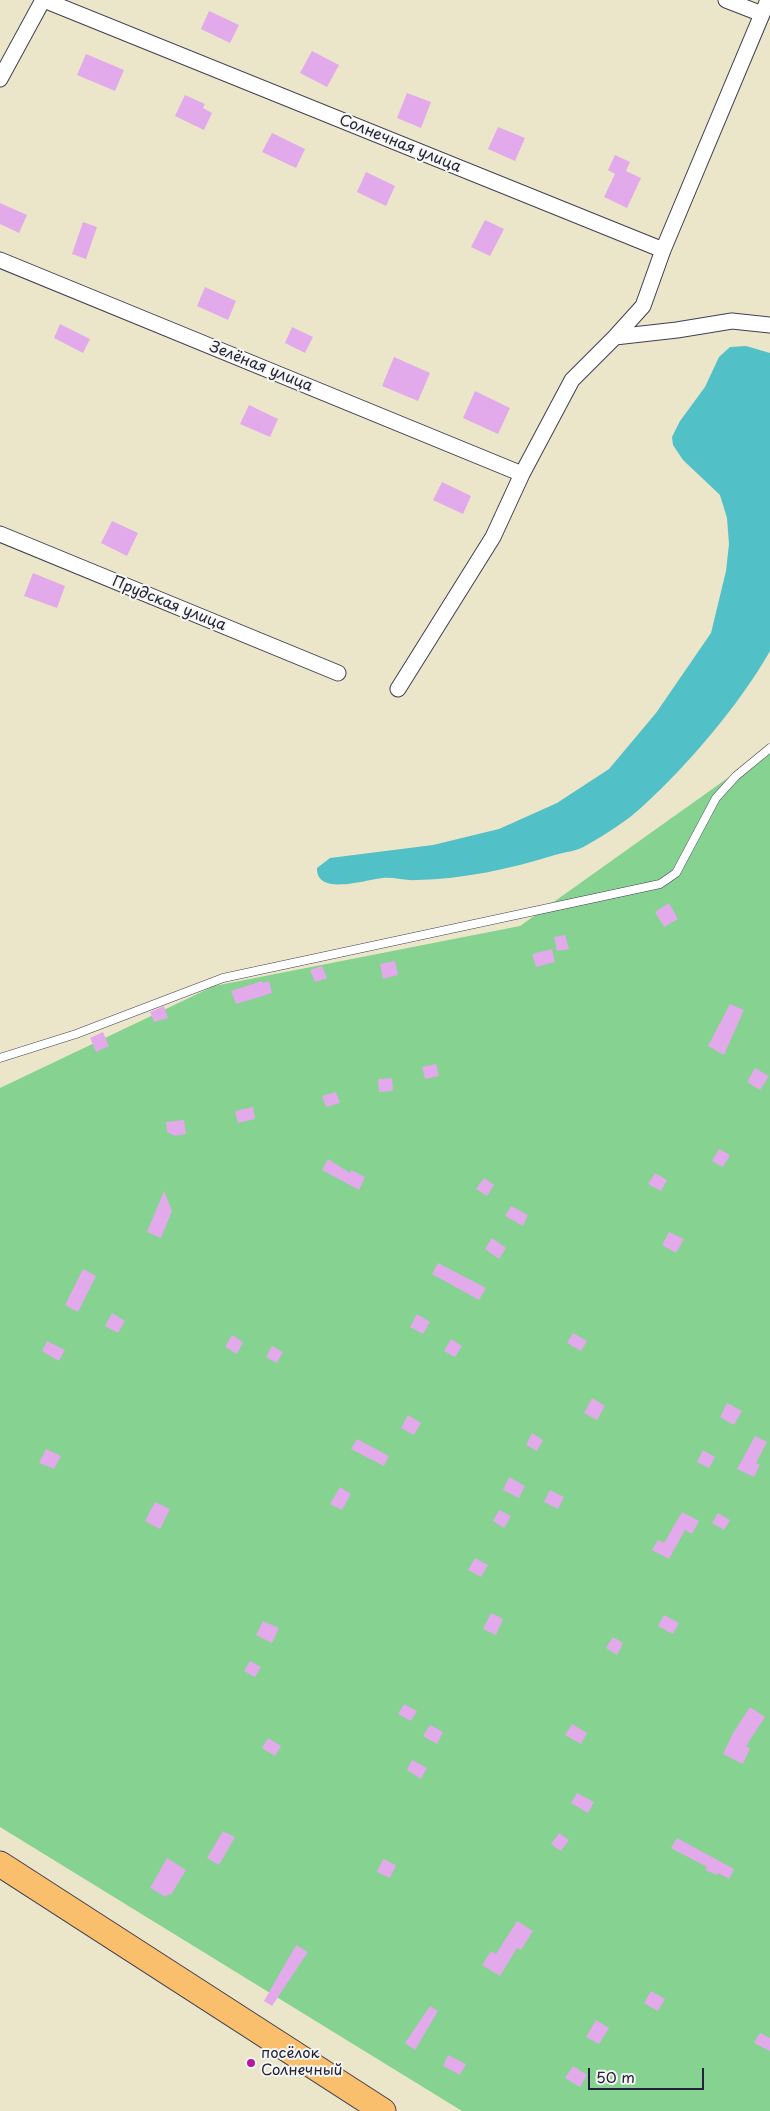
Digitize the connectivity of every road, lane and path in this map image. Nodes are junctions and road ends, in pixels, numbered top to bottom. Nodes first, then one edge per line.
1 (44, 0) edge
2 (726, 0) edge
3 (765, 7) edge
4 (0, 79) edge
5 (663, 250) junction
6 (0, 260) edge
7 (770, 325) edge
8 (615, 337) junction
9 (522, 474) junction
10 (0, 534) edge
11 (338, 673) dead end
12 (398, 689) dead end
13 (770, 748) edge
14 (0, 1058) edge
15 (0, 1864) edge
16 (383, 2111) edge

1 - 4 street
1 - 5 street, Солнечная улица
2 - 3 street
3 - 5 street
5 - 8 street
6 - 9 street, Зелёная улица
7 - 8 street
8 - 9 street
9 - 12 street
10 - 11 street, Прудская улица
13 - 14 lane
15 - 16 highway

